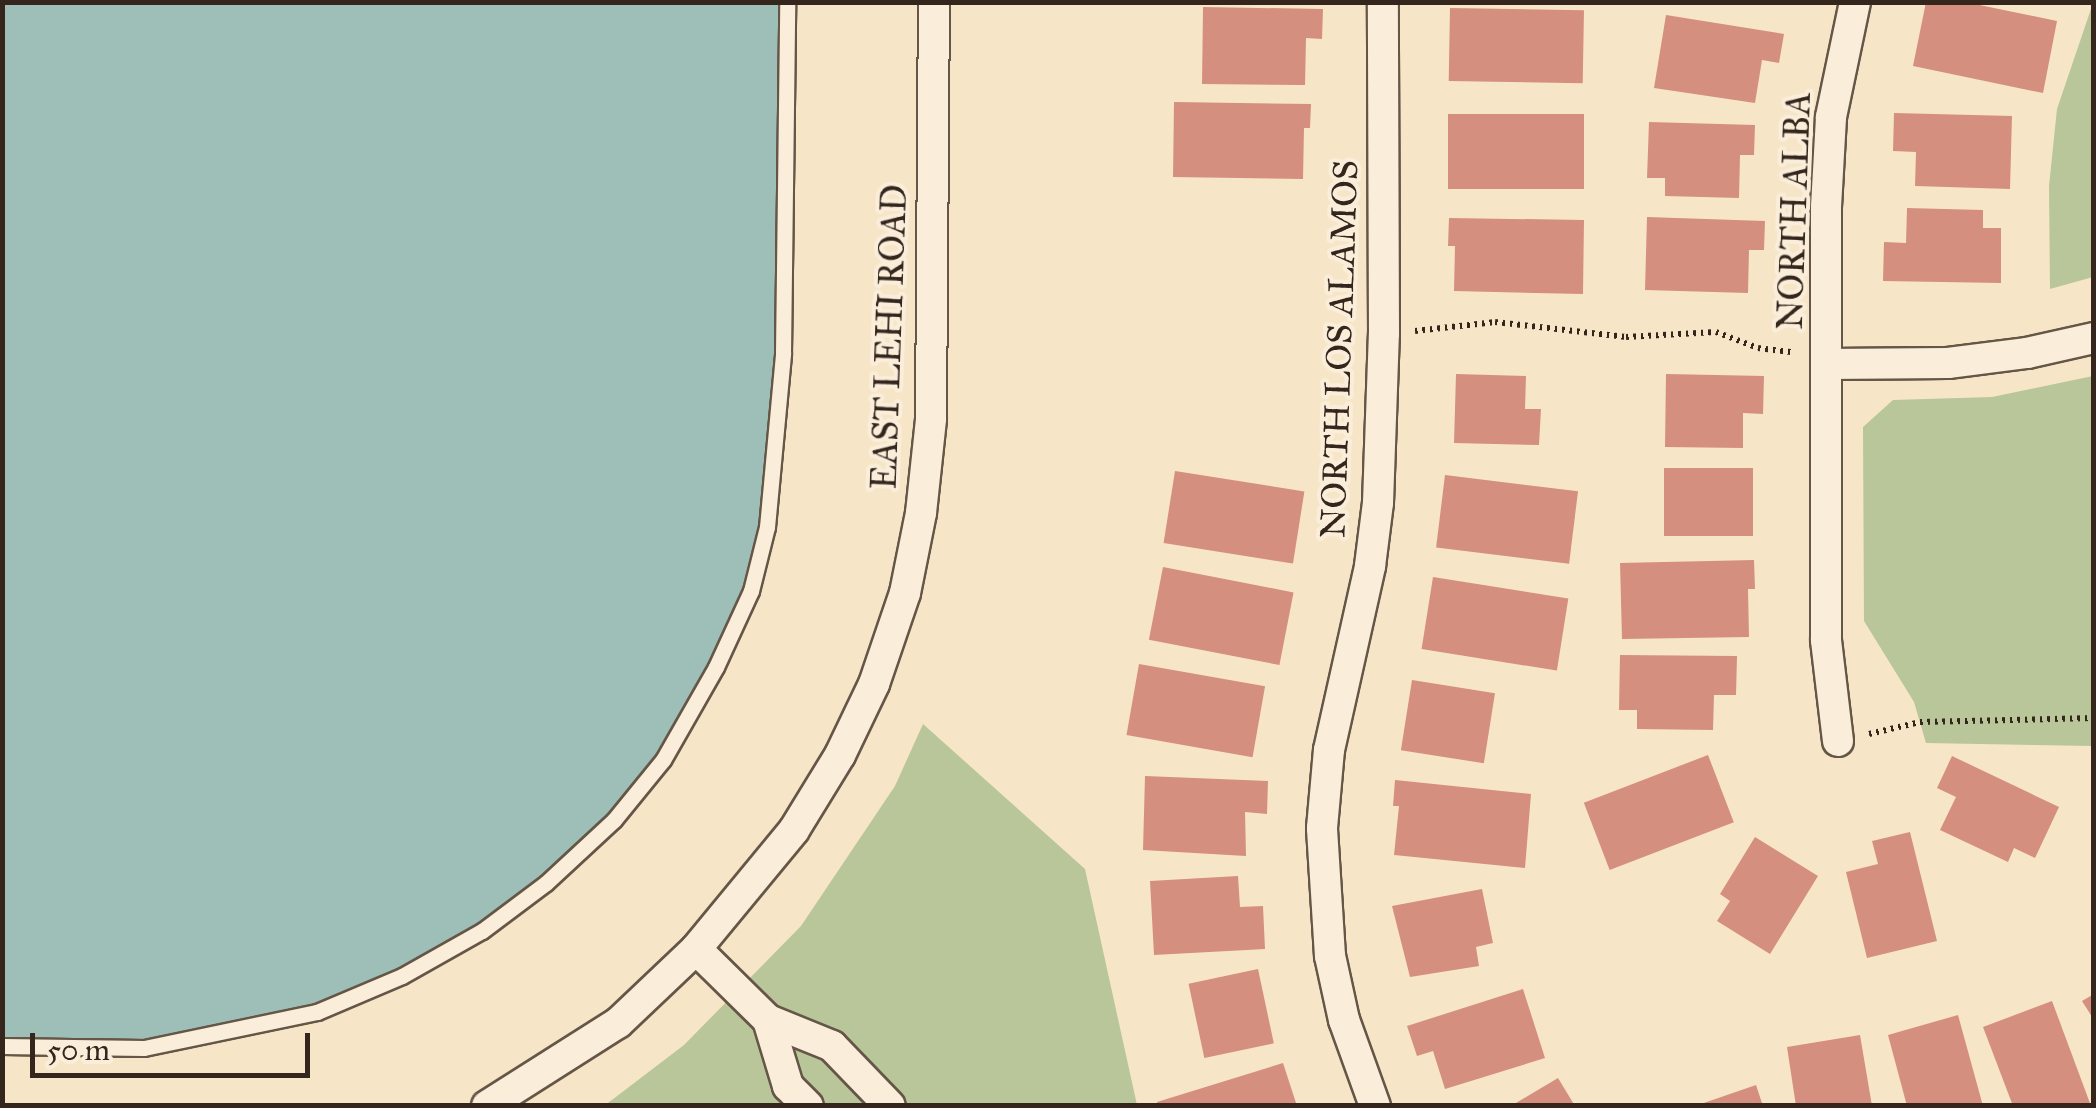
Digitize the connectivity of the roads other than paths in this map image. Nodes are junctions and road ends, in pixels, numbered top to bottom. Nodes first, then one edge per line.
1 (786, 2) edge
2 (934, 2) edge
3 (1384, 2) edge
4 (1856, 2) edge
5 (2094, 338) edge
6 (1827, 359) junction
7 (1838, 741) road end
8 (696, 949) junction
9 (768, 1020) junction
10 (2, 1046) edge
11 (487, 1106) edge
12 (808, 1106) edge
13 (890, 1106) edge
14 (1375, 1106) edge

1 - 10 lane
2 - 8 street, EAST LEHI ROAD
3 - 14 street, NORTH LOS ALAMOS
4 - 6 street, NORTH ALBA
5 - 6 street
6 - 7 street, NORTH ALBA
8 - 9 street
8 - 11 street, EAST LEHI ROAD
9 - 12 street
9 - 13 street

